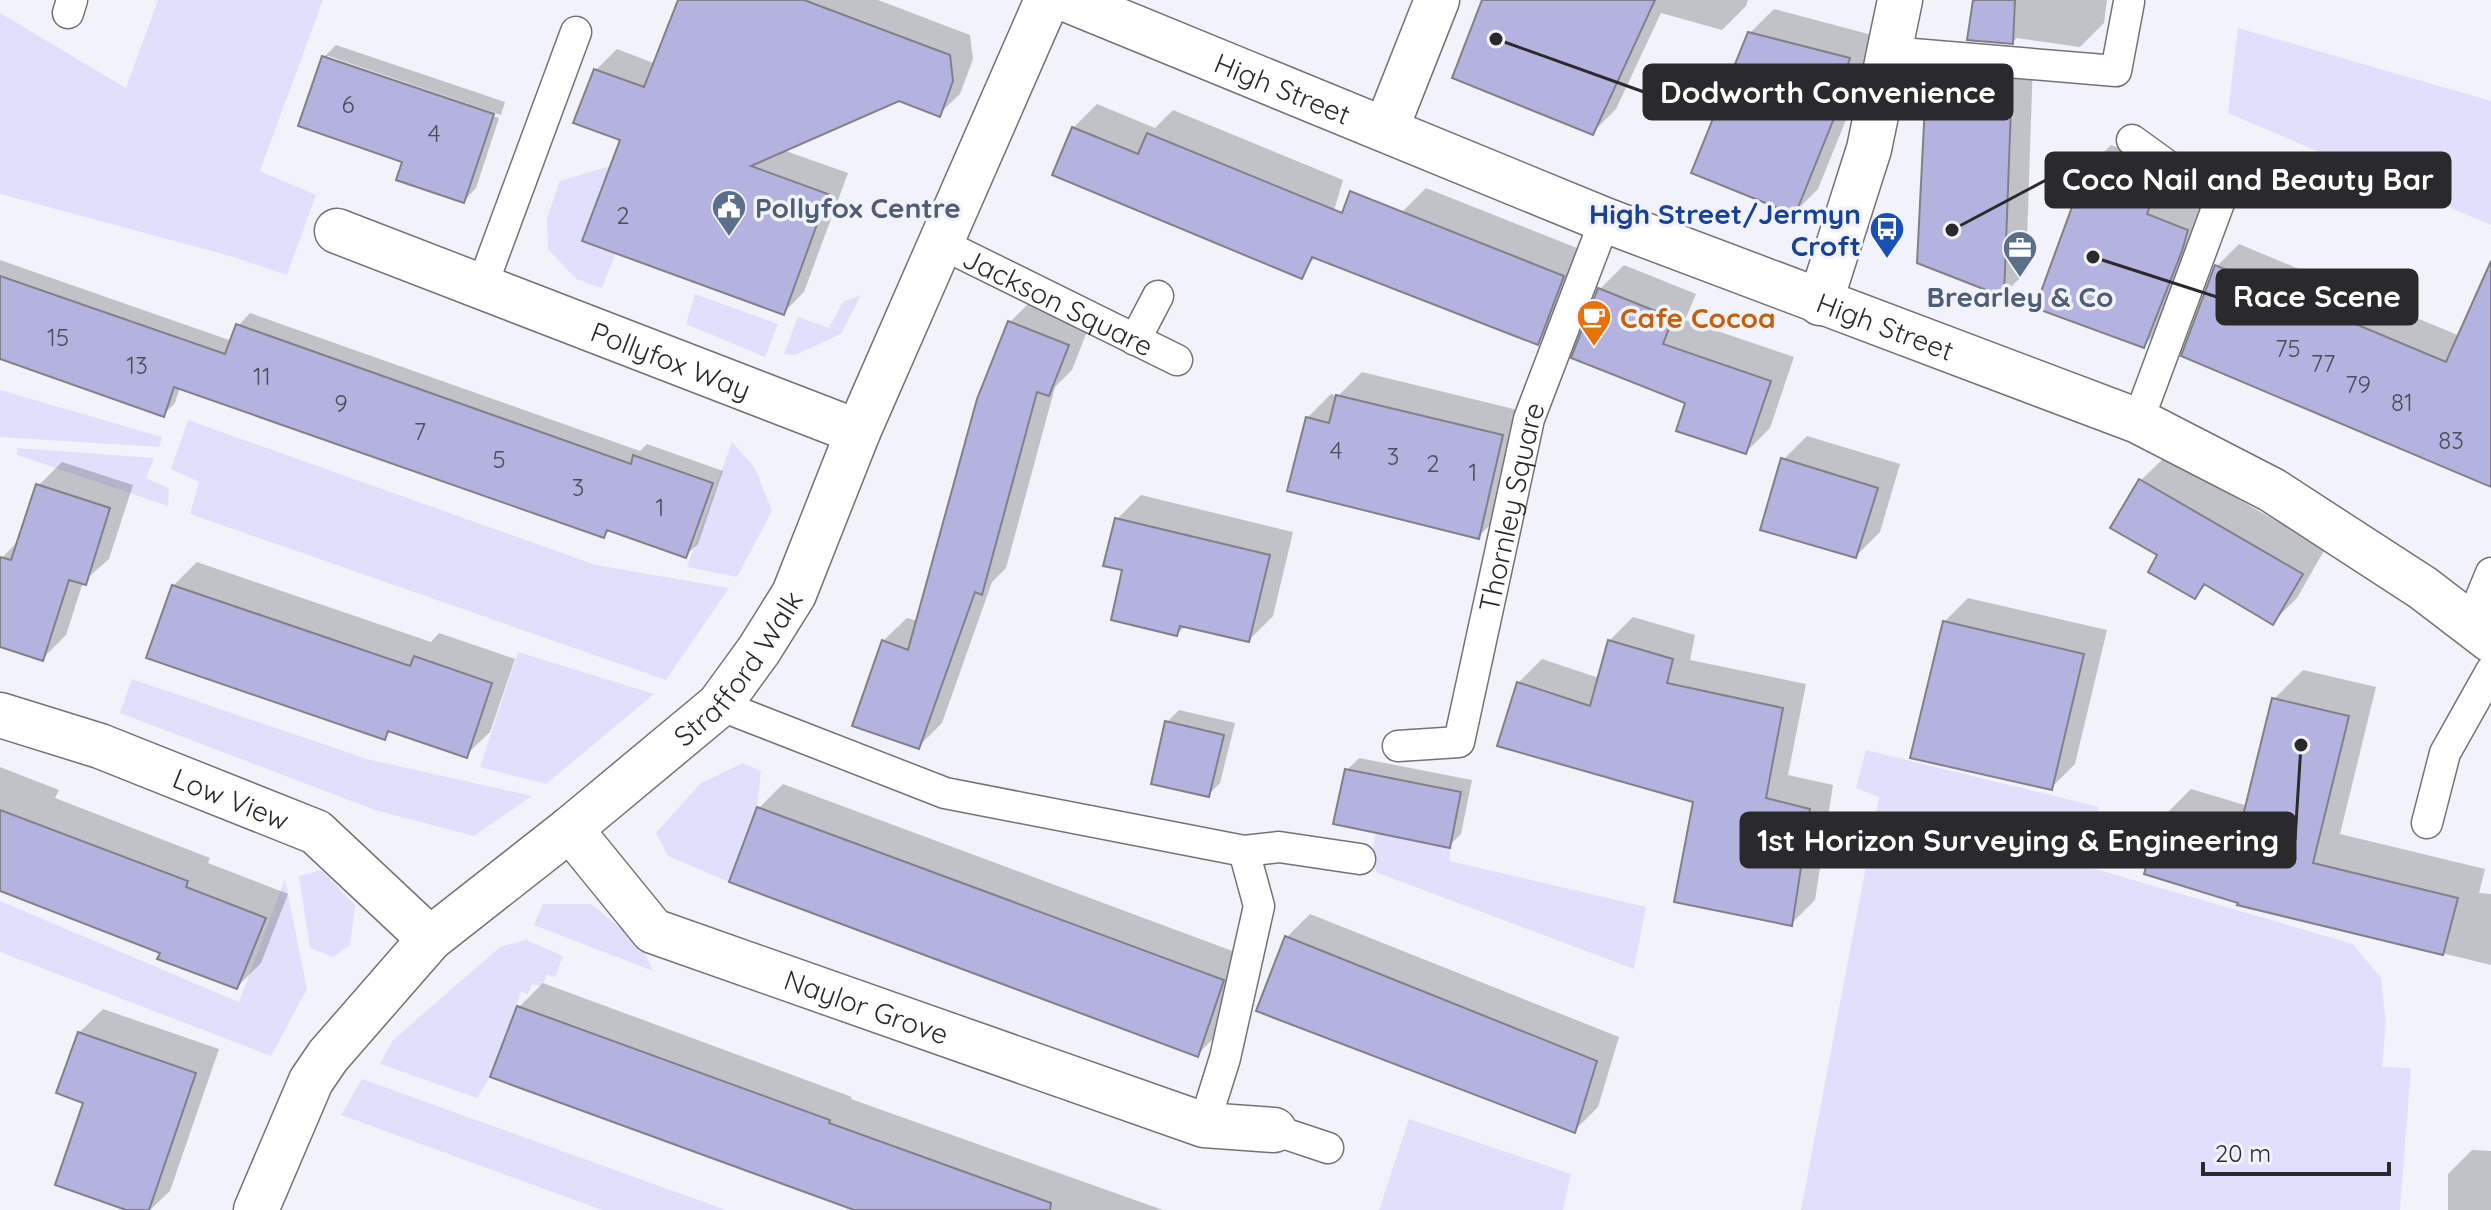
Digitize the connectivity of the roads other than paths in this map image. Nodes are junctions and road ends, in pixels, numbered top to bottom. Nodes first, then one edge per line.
1 (1047, 0) edge
2 (1068, 0) edge
3 (1437, 0) edge
4 (1900, 0) edge
5 (2129, 2) dead end
6 (576, 32) dead end
7 (1889, 52) junction
8 (1386, 129) junction
9 (2132, 140) dead end
10 (1605, 220) junction
11 (337, 231) dead end
12 (940, 243) junction
13 (482, 286) junction
14 (1158, 296) dead end
15 (1820, 303) junction
16 (1135, 340) junction
17 (1177, 360) dead end
18 (2138, 421) junction
19 (858, 432) junction
20 (2491, 573) edge
21 (2480, 632) edge
22 (2491, 671) edge
23 (719, 705) junction
24 (0, 715) edge
25 (1398, 746) dead end
26 (2427, 823) dead end
27 (570, 829) junction
28 (1244, 851) junction
29 (1360, 859) dead end
30 (430, 939) junction
31 (1204, 1125) junction
32 (1274, 1130) joint
33 (1328, 1148) dead end
34 (256, 1210) edge

1 - 12 street, Strafford Walk
2 - 8 street, High Street
3 - 8 street
4 - 7 street
5 - 7 lane
6 - 13 lane
7 - 15 street
8 - 10 street, High Street
9 - 18 lane
10 - 15 street, High Street
10 - 25 lane, Thornley Square
11 - 13 street, Pollyfox Way
12 - 16 lane, Jackson Square
12 - 19 street, Strafford Walk
13 - 19 street, Pollyfox Way
14 - 16 lane
15 - 18 street, High Street
16 - 17 lane, Jackson Square
18 - 21 street, High Street
19 - 23 street, Strafford Walk
20 - 21 lane
22 - 26 lane
23 - 27 street, Strafford Walk
23 - 28 lane
24 - 30 street, Low View
27 - 30 street, Strafford Walk
27 - 31 street, Naylor Grove
28 - 29 lane
28 - 31 lane
30 - 34 street, Strafford Walk
31 - 32 street, Naylor Grove
32 - 33 lane

